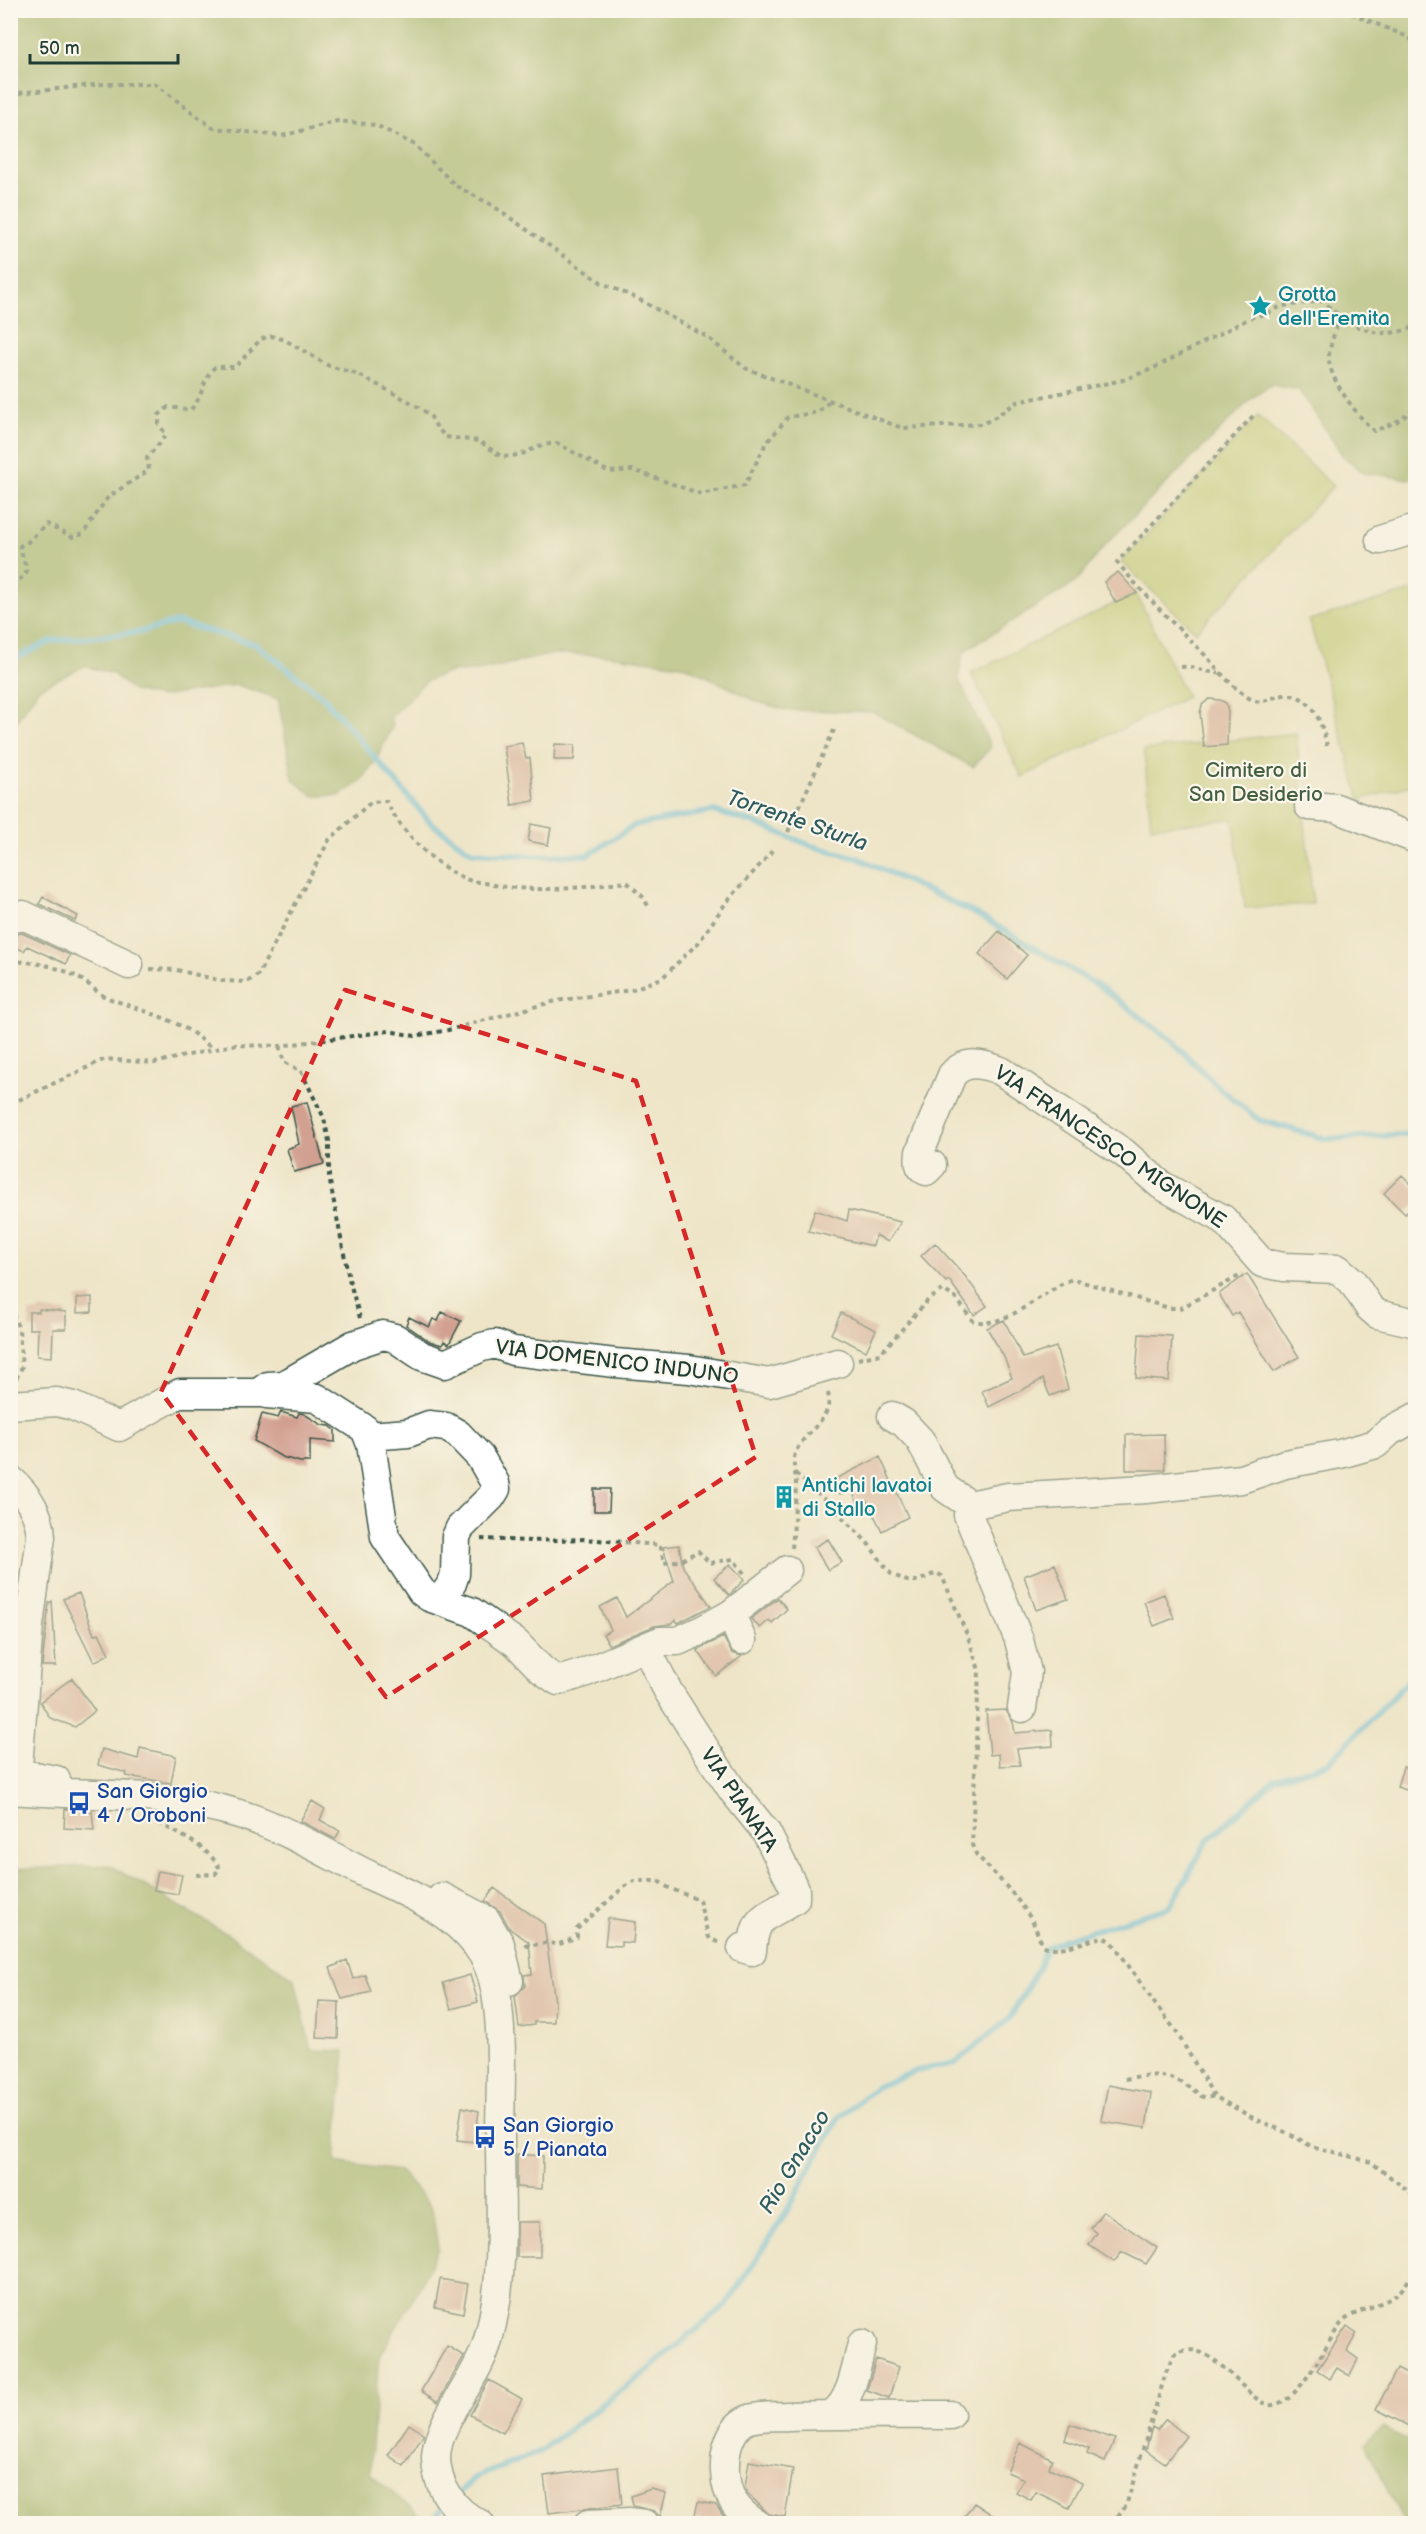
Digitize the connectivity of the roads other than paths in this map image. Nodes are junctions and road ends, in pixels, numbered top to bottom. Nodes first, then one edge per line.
1 (1416, 529) edge
2 (1380, 540) dead end
3 (1309, 806) dead end
4 (1416, 839) edge
5 (10, 919) edge
6 (129, 965) road end
7 (932, 1166) dead end
8 (1416, 1323) edge
9 (829, 1366) road end
10 (258, 1393) junction
11 (10, 1405) edge
12 (892, 1416) dead end
13 (1416, 1417) edge
14 (369, 1436) junction
15 (10, 1479) edge
16 (970, 1505) junction
17 (787, 1570) road end
18 (440, 1601) junction
19 (730, 1614) junction
20 (742, 1640) dead end
21 (646, 1648) junction
22 (1022, 1708) dead end
23 (10, 1790) edge
24 (64, 1794) junction
25 (349, 1865) junction
26 (742, 1948) road end
27 (500, 2121) junction
28 (862, 2344) dead end
29 (832, 2414) junction
30 (950, 2415) dead end
31 (464, 2512) edge
32 (588, 2523) edge
33 (644, 2523) edge
34 (757, 2523) edge

1 - 2 street
3 - 4 street
5 - 6 street
7 - 8 street, VIA FRANCESCO MIGNONE
9 - 10 street, VIA DOMENICO INDUNO
10 - 11 street, VIA DOMENICO INDUNO
10 - 14 street
12 - 16 street
13 - 16 street
14 - 18 street
14 - 18 street
15 - 24 street
16 - 22 street
17 - 19 street
18 - 21 street
19 - 20 street
19 - 21 street
21 - 26 street, VIA PIANATA
23 - 24 street
24 - 25 street
25 - 27 street
25 - 27 street
27 - 31 street
28 - 29 street
29 - 30 street
29 - 34 street
32 - 33 street

